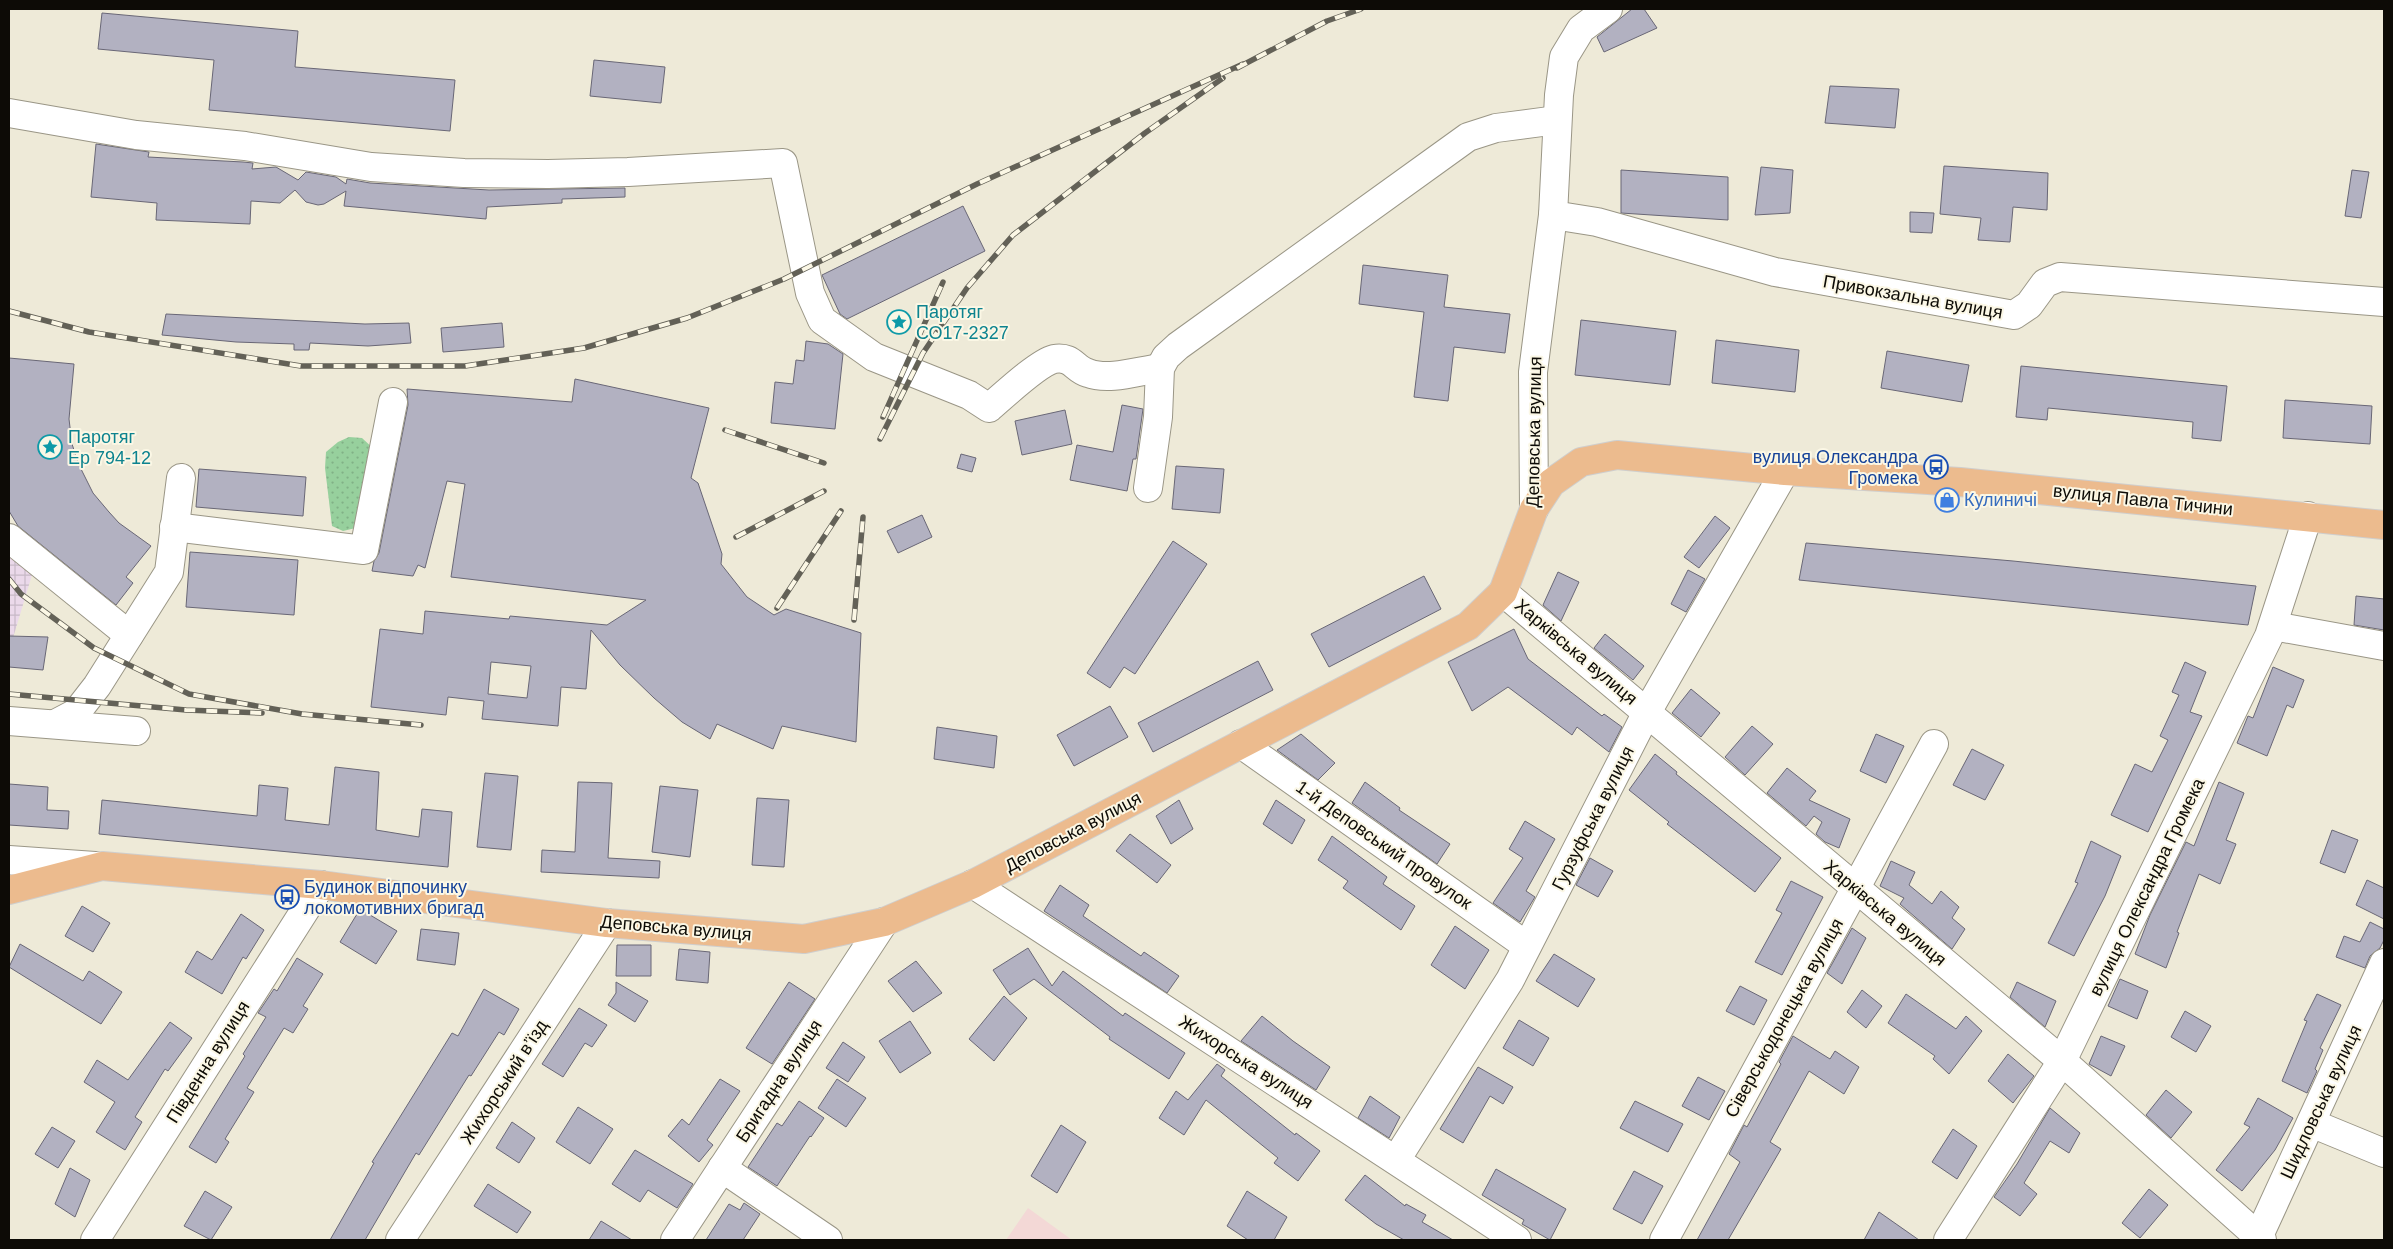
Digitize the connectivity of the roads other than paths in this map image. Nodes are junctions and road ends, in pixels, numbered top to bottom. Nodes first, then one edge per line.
1 (1608, 9) edge
2 (1558, 107) junction
3 (9, 113) edge
4 (1553, 215) junction
5 (2384, 302) edge
6 (1160, 368) junction
7 (393, 402) dead end
8 (1784, 471) junction
9 (180, 478) dead end
10 (1148, 488) dead end
11 (1534, 509) junction
12 (2308, 516) junction
13 (2384, 525) edge
14 (174, 527) junction
15 (9, 538) edge
16 (1503, 592) junction
17 (2273, 626) junction
18 (129, 635) junction
19 (2384, 646) edge
20 (1648, 712) junction
21 (9, 721) edge
22 (55, 724) junction
23 (136, 731) dead end
24 (1241, 744) junction
25 (1934, 744) dead end
26 (9, 860) edge
27 (102, 866) junction
28 (973, 884) junction
29 (322, 885) junction
30 (1856, 888) junction
31 (9, 890) edge
32 (884, 922) junction
33 (607, 923) junction
34 (1527, 946) junction
35 (2384, 963) edge
36 (2062, 1062) junction
37 (2311, 1123) junction
38 (2384, 1153) edge
39 (1396, 1160) junction
40 (722, 1168) junction
41 (2259, 1239) edge
42 (95, 1240) edge
43 (400, 1240) edge
44 (675, 1240) edge
45 (828, 1240) edge
46 (1518, 1240) edge
47 (1664, 1240) edge
48 (1948, 1240) edge

1 - 2 street, Деповська вулиця
2 - 4 street, Деповська вулиця
2 - 6 street
3 - 6 street
4 - 5 street, Привокзальна вулиця
4 - 11 street, Деповська вулиця
6 - 10 street
7 - 14 street
8 - 11 main road, вулиця Павла Тичини
8 - 12 main road, вулиця Павла Тичини
8 - 20 street, Гурзуфська вулиця
9 - 14 street
11 - 16 main road, Деповська вулиця
12 - 13 main road, вулиця Павла Тичини
12 - 17 street, вулиця Олександра Громека
14 - 18 street
15 - 18 street
16 - 20 street, Харківська вулиця
16 - 24 main road, Деповська вулиця
17 - 19 street
17 - 36 street, вулиця Олександра Громека
18 - 22 street
20 - 30 street, Харківська вулиця
20 - 34 street, Гурзуфська вулиця
21 - 22 street
22 - 23 street
24 - 28 main road, Деповська вулиця
24 - 34 street, 1-й Деповський провулок
25 - 30 street, Сіверськодонецька вулиця
26 - 27 street
27 - 29 main road, Деповська вулиця
27 - 31 main road, Деповська вулиця
28 - 32 main road, Деповська вулиця
28 - 39 street, Жихорська вулиця
29 - 33 main road, Деповська вулиця
29 - 42 street, Південна вулиця
30 - 36 street, Харківська вулиця
30 - 47 street, Сіверськодонецька вулиця
32 - 33 main road, Деповська вулиця
32 - 40 street, Бригадна вулиця
33 - 43 street, Жихорський в’їзд
34 - 39 street, Гурзуфська вулиця
35 - 37 street, Шидловська вулиця
36 - 41 street, Харківська вулиця
36 - 48 street, вулиця Олександра Громека
37 - 38 street
37 - 41 street, Шидловська вулиця
39 - 46 street, Жихорська вулиця
40 - 44 street, Бригадна вулиця
40 - 45 street

